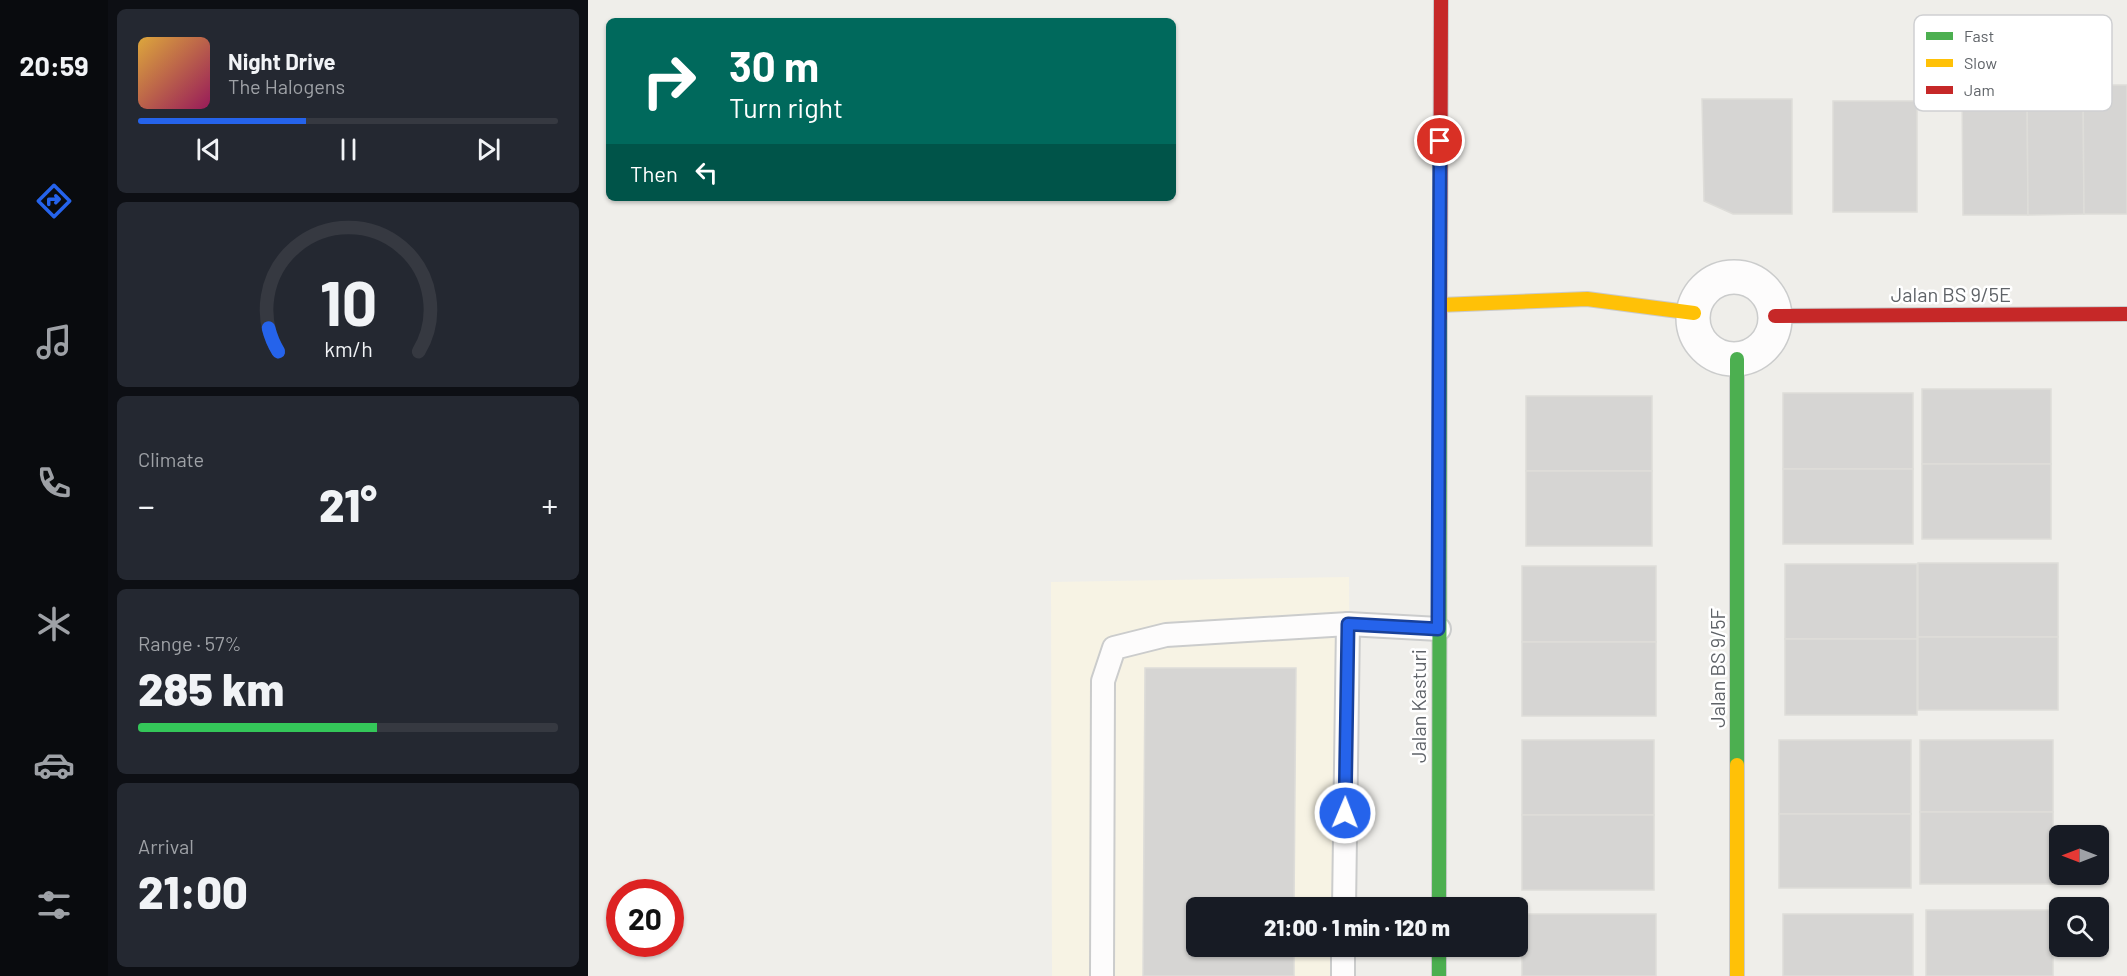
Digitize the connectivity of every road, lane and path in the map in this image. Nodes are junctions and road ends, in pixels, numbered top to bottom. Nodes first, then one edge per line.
1 (1441, 0) edge
2 (1440, 304) junction
3 (1694, 313) junction
4 (2127, 314) edge
5 (1775, 316) junction
6 (1737, 359) junction
7 (1348, 624) junction
8 (1438, 629) junction
9 (1344, 897) edge
10 (1439, 897) edge
11 (1343, 957) edge
12 (1439, 957) edge
13 (1102, 976) edge
14 (1343, 976) edge
15 (1439, 976) edge
16 (1737, 976) edge

1 - 2 street, Jalan Kasturi
2 - 3 street
2 - 8 street, Jalan Kasturi
3 - 5 street
3 - 6 street
4 - 5 street, Jalan BS 9/5E
5 - 6 street
6 - 16 street, Jalan BS 9/5F
7 - 8 lane
7 - 9 lane
7 - 13 lane
8 - 10 street, Jalan Kasturi
11 - 14 lane
12 - 15 street

